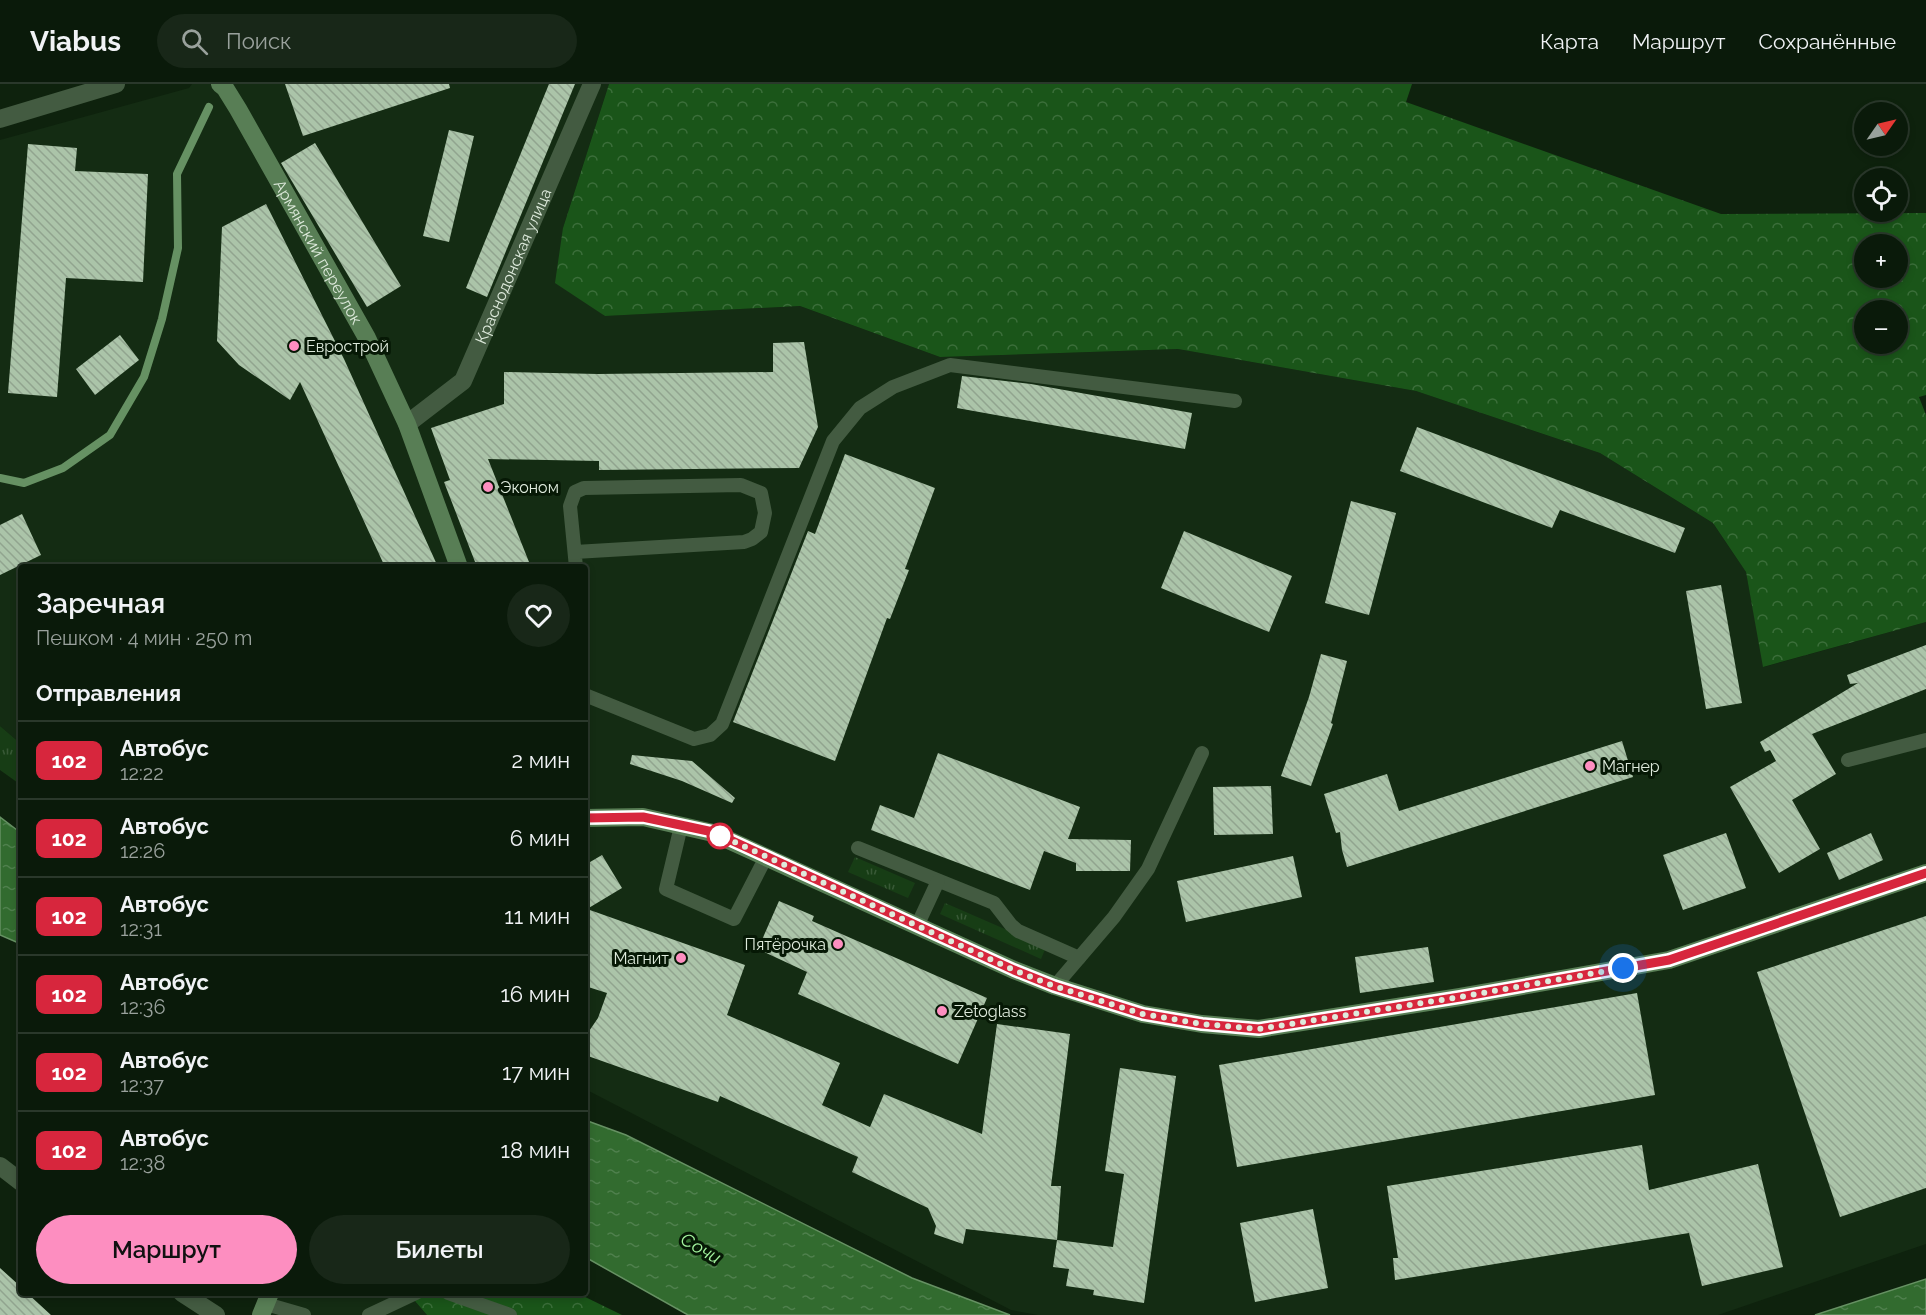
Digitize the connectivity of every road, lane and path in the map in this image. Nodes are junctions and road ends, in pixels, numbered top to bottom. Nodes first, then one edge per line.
1 (116, 84) edge
2 (592, 84) edge
3 (224, 85) edge
4 (0, 119) edge
5 (1235, 401) dead end
6 (407, 424) junction
7 (575, 552) junction
8 (458, 564) edge
9 (576, 564) edge
10 (588, 696) edge
11 (1926, 740) edge
12 (1202, 753) dead end
13 (1848, 760) dead end
14 (588, 818) edge
15 (681, 826) junction
16 (858, 848) dead end
17 (766, 857) junction
18 (1926, 873) edge
19 (938, 881) junction
20 (917, 926) junction
21 (1079, 957) junction
22 (1054, 986) junction
23 (0, 1166) edge
24 (18, 1180) edge
25 (187, 1296) edge
26 (410, 1296) edge
27 (456, 1296) edge
28 (266, 1304) edge
29 (216, 1315) edge
30 (304, 1315) edge
31 (369, 1315) edge
32 (510, 1315) edge

1 - 4 street
2 - 6 street, Краснодонская улица
3 - 6 street, Армянский переулок
5 - 10 lane
6 - 8 street, Армянский переулок
7 - 7 lane
7 - 9 lane
11 - 13 lane
12 - 21 lane
14 - 15 street
15 - 17 street
15 - 17 lane
16 - 19 lane
17 - 20 street
18 - 22 street
19 - 20 lane
19 - 21 lane
20 - 22 street
21 - 22 lane
23 - 24 street
25 - 29 street
26 - 31 lane
27 - 32 lane
28 - 30 lane

